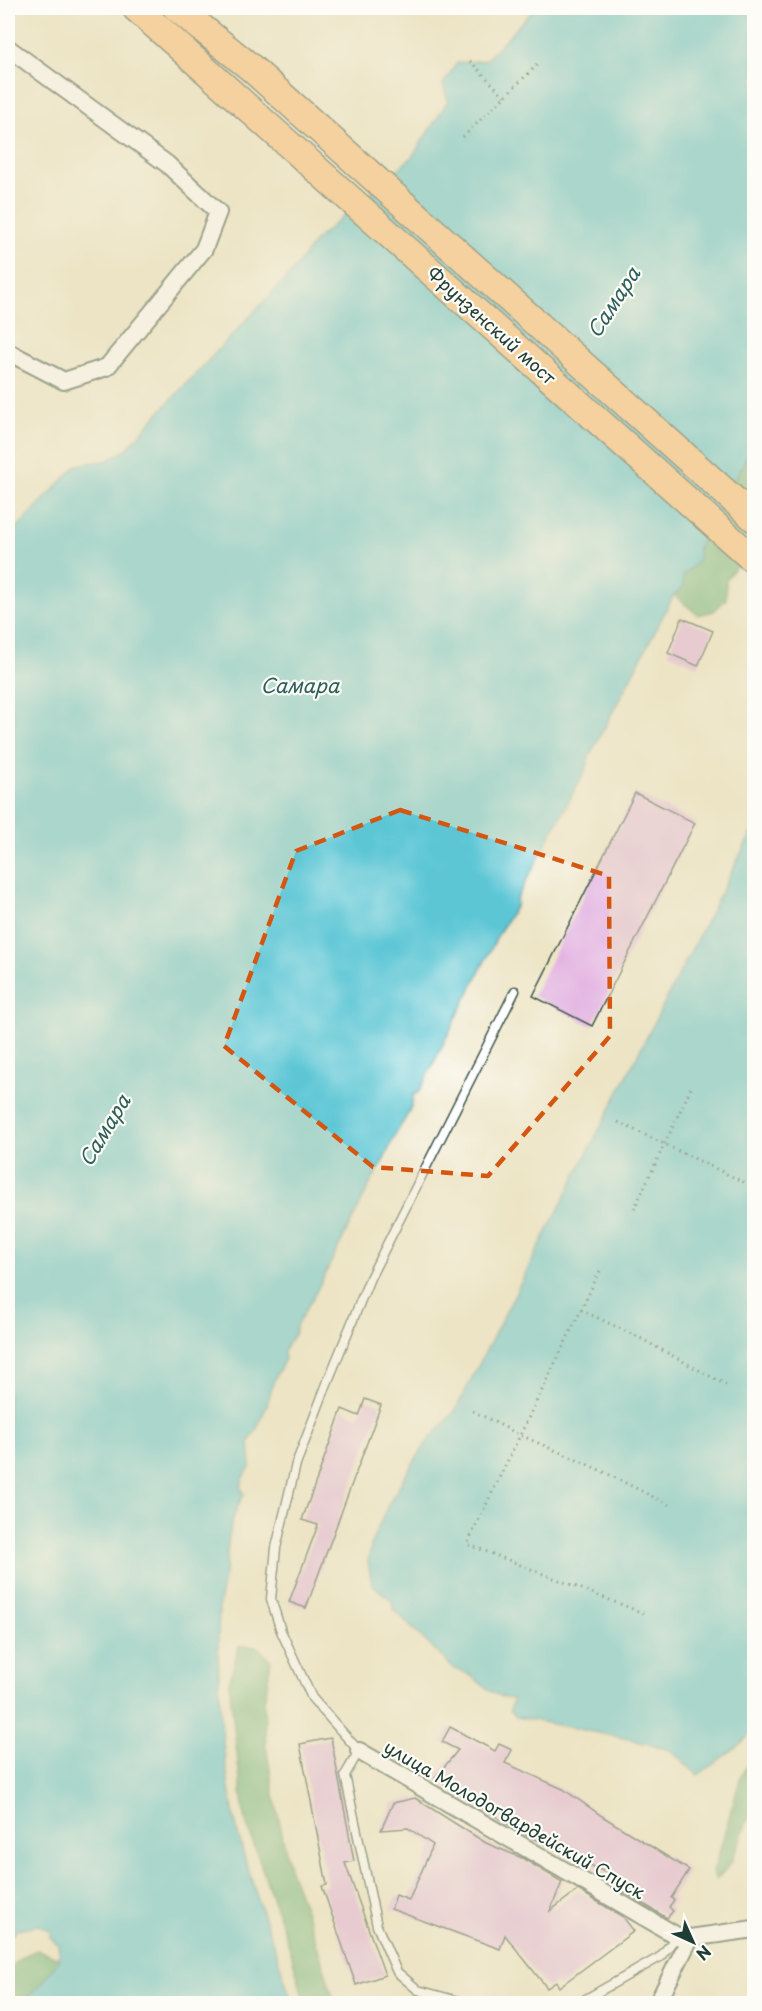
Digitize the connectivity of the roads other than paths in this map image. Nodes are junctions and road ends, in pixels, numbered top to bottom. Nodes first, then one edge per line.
1 (136, 8) edge
2 (177, 8) edge
3 (8, 48) edge
4 (8, 352) edge
5 (754, 518) edge
6 (754, 560) edge
7 (515, 991) dead end
8 (359, 1751) junction
9 (754, 1929) edge
10 (683, 1937) junction
11 (469, 2004) edge
12 (577, 2004) edge
13 (657, 2004) edge

1 - 6 main road, Фрунзенский мост
2 - 5 main road, Фрунзенский мост
3 - 4 street
7 - 8 lane
8 - 10 street, улица Молодогвардейский Спуск
8 - 11 lane
9 - 10 street
10 - 12 lane
10 - 13 street

